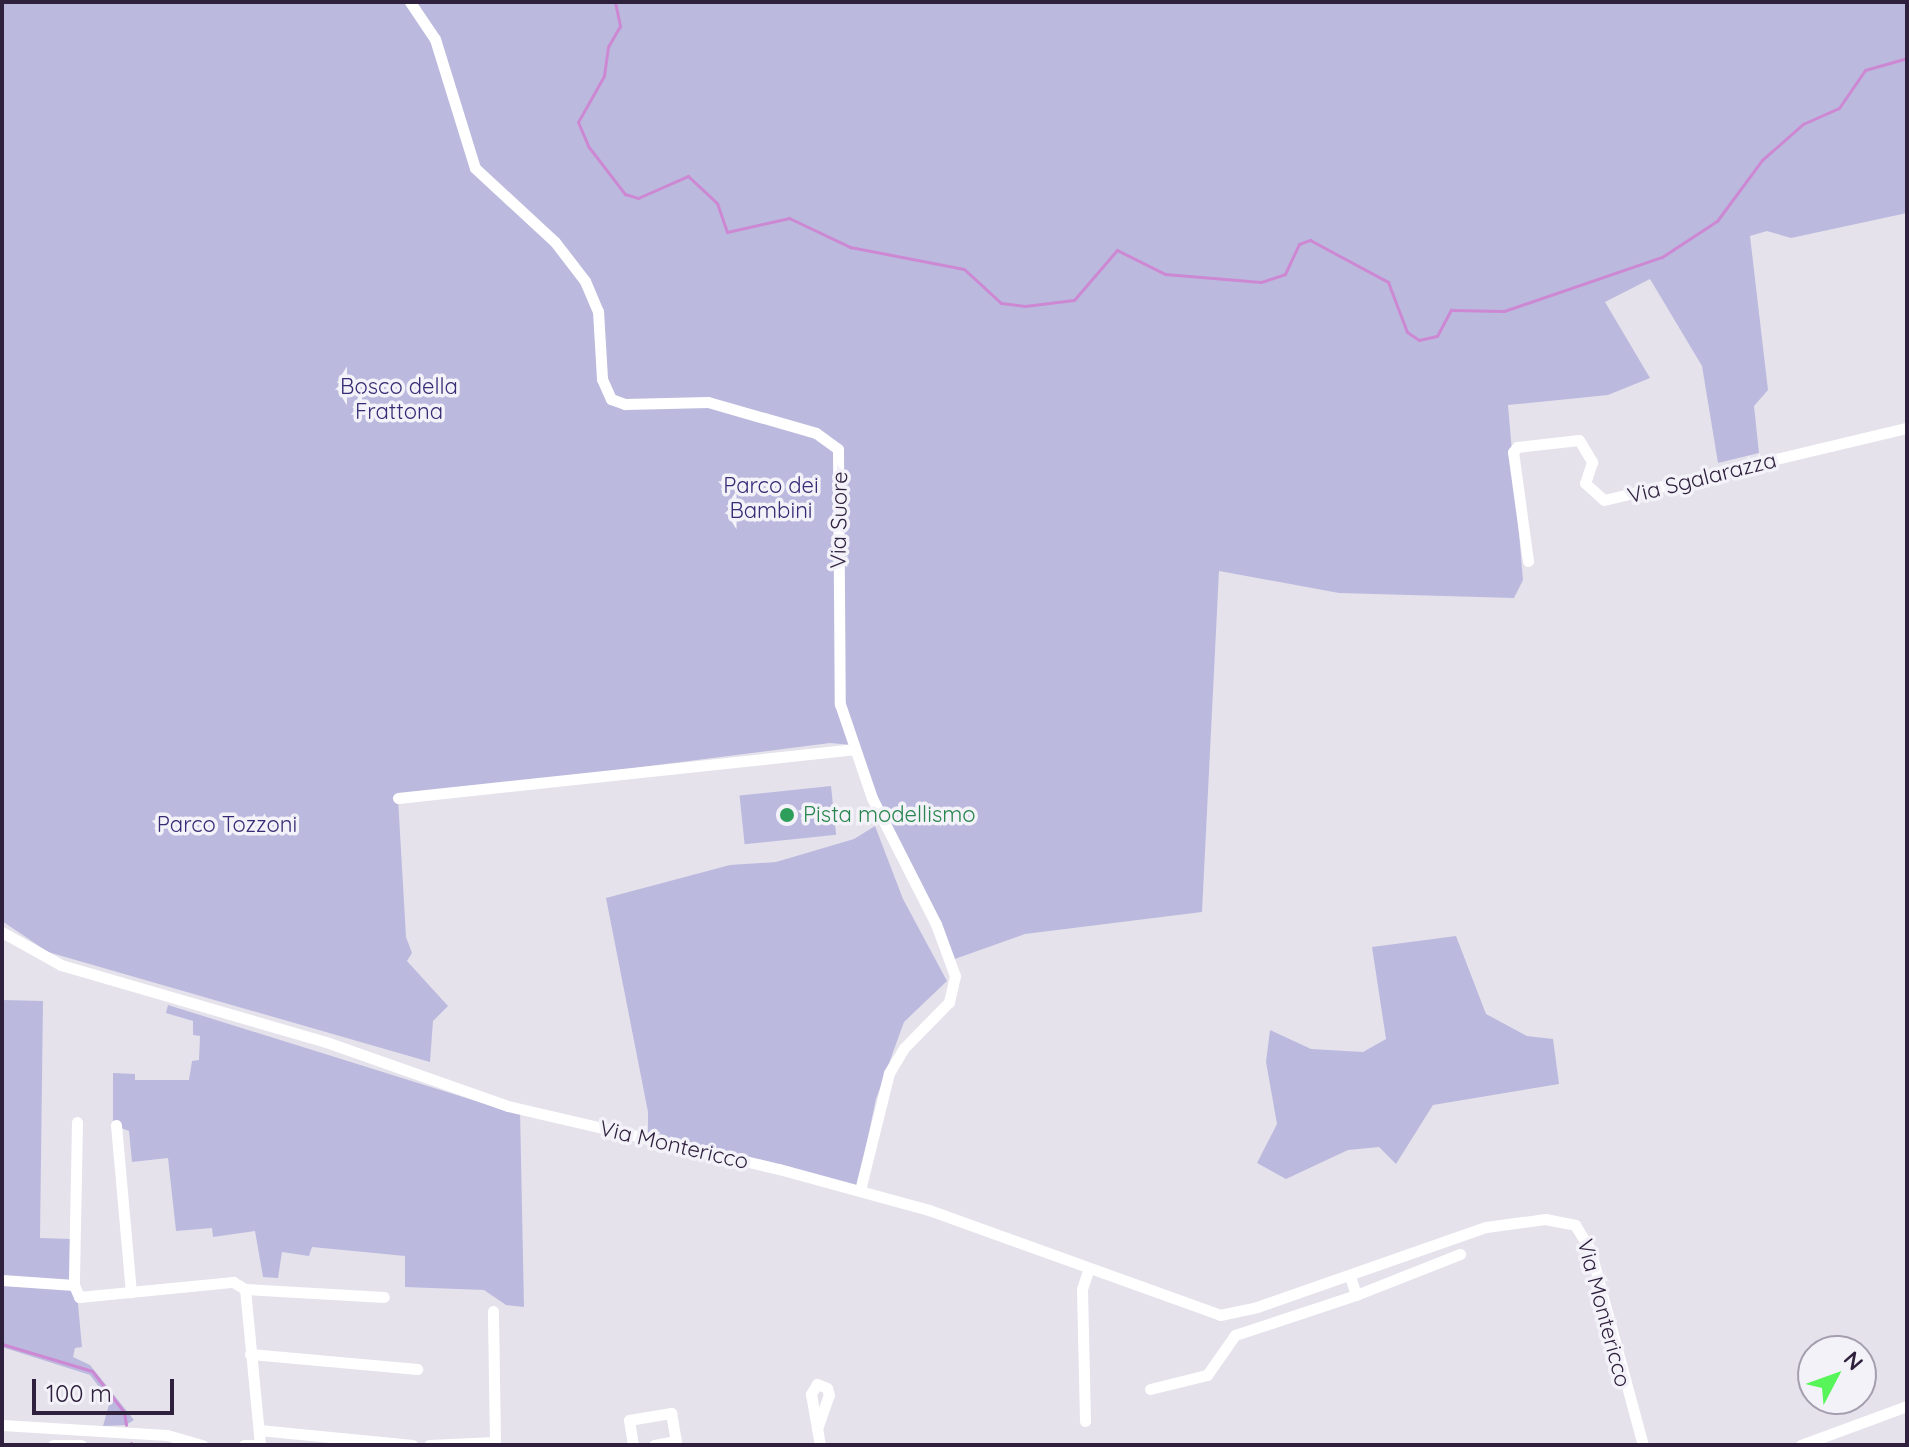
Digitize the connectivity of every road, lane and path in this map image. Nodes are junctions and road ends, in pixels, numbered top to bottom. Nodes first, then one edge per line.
1 (410, 2) edge
2 (1907, 428) edge
3 (1528, 561) dead end
4 (853, 749) junction
5 (398, 798) dead end
6 (2, 932) edge
7 (77, 1122) dead end
8 (116, 1125) dead end
9 (860, 1190) junction
10 (1460, 1254) dead end
11 (1089, 1268) junction
12 (1350, 1276) junction
13 (2, 1280) edge
14 (245, 1289) junction
15 (76, 1290) junction
16 (131, 1292) junction
17 (1356, 1295) junction
18 (384, 1297) dead end
19 (493, 1311) dead end
20 (250, 1354) junction
21 (417, 1369) dead end
22 (1150, 1389) dead end
23 (1907, 1406) edge
24 (1085, 1421) dead end
25 (2, 1426) edge
26 (817, 1429) dead end
27 (257, 1441) edge
28 (1814, 1443) edge
29 (495, 1444) edge
30 (55, 1445) edge
31 (81, 1445) edge
32 (203, 1445) edge
33 (412, 1445) edge
34 (429, 1445) edge
35 (633, 1445) edge
36 (654, 1445) edge
37 (820, 1445) edge
38 (1643, 1445) edge
39 (1801, 1445) edge

1 - 4 street, Via Suore
2 - 3 street, Via Sgalarazza
4 - 5 street
4 - 9 street, Via Suore
6 - 9 street, Via Montericco
7 - 15 street
8 - 16 street
9 - 11 street, Via Montericco
10 - 17 street
11 - 12 street, Via Montericco
11 - 24 street
12 - 17 street
12 - 38 street, Via Montericco
13 - 15 street
14 - 16 street
14 - 18 street
14 - 20 street
15 - 16 street
17 - 22 street
19 - 29 street
20 - 21 street
20 - 27 street
23 - 28 street
25 - 32 street
26 - 37 street
27 - 33 street
28 - 39 street
29 - 34 street
30 - 31 street
35 - 36 street

